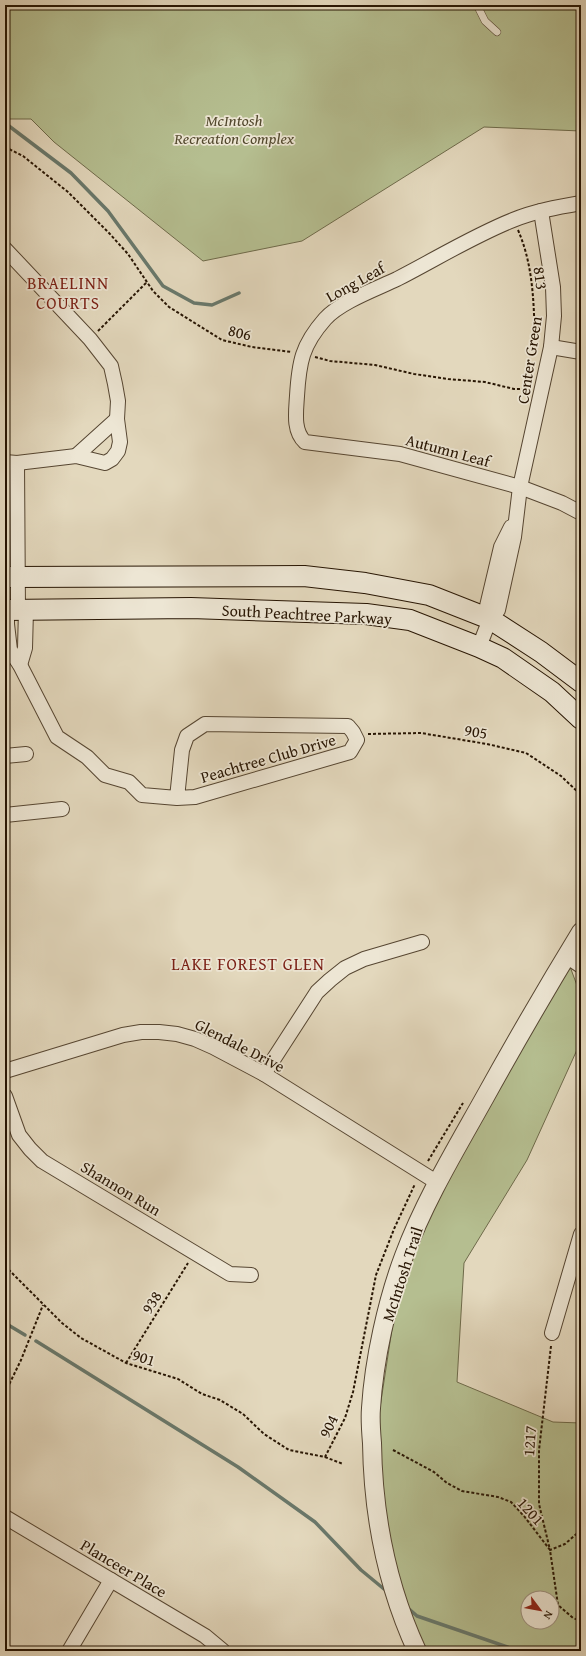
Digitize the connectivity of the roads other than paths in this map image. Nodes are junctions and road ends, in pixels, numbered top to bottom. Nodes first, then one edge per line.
1 (477, 5) edge
2 (497, 32) dead end
3 (581, 203) edge
4 (541, 211) junction
5 (5, 249) edge
6 (551, 347) junction
7 (581, 352) edge
8 (117, 419) junction
9 (366, 450) joint
10 (76, 456) junction
11 (11, 462) edge
12 (520, 487) junction
13 (581, 513) edge
14 (11, 577) edge
15 (14, 610) edge
16 (490, 619) junction
17 (479, 647) junction
18 (20, 664) junction
19 (581, 682) edge
20 (581, 719) edge
21 (26, 754) dead end
22 (5, 756) edge
23 (177, 798) junction
24 (62, 809) dead end
25 (5, 816) edge
26 (581, 932) edge
27 (422, 942) dead end
28 (566, 956) junction
29 (581, 966) edge
30 (5, 1071) edge
31 (264, 1074) junction
32 (5, 1096) edge
33 (438, 1183) junction
34 (581, 1234) edge
35 (251, 1275) dead end
36 (552, 1333) road end
37 (5, 1517) edge
38 (111, 1580) junction
39 (69, 1651) edge
40 (224, 1651) edge
41 (417, 1651) edge

1 - 2 lane
3 - 4 street, Long Leaf
4 - 6 street, Center Green
4 - 9 street, Long Leaf
5 - 8 street
6 - 7 street
6 - 12 street, Center Green
8 - 10 street
8 - 10 street
9 - 12 street, Autumn Leaf
10 - 11 street
11 - 14 street
12 - 13 street, Autumn Leaf
12 - 16 street, Center Green
14 - 15 street
14 - 16 main road, South Peachtree Parkway
15 - 17 main road, South Peachtree Parkway
15 - 18 street
15 - 18 street, Peachtree Club Drive
16 - 17 street
16 - 19 main road, South Peachtree Parkway
17 - 20 main road, South Peachtree Parkway
18 - 23 street, Peachtree Club Drive
21 - 22 street
23 - 23 street, Peachtree Club Drive
24 - 25 street
26 - 28 street, McIntosh Trail
27 - 31 street
28 - 29 street
28 - 33 street, McIntosh Trail
30 - 31 street, Glendale Drive
31 - 33 street, Glendale Drive
32 - 35 street, Shannon Run
33 - 41 street, McIntosh Trail
34 - 36 street
37 - 38 street, Planceer Place
38 - 39 street
38 - 40 street, Planceer Place

